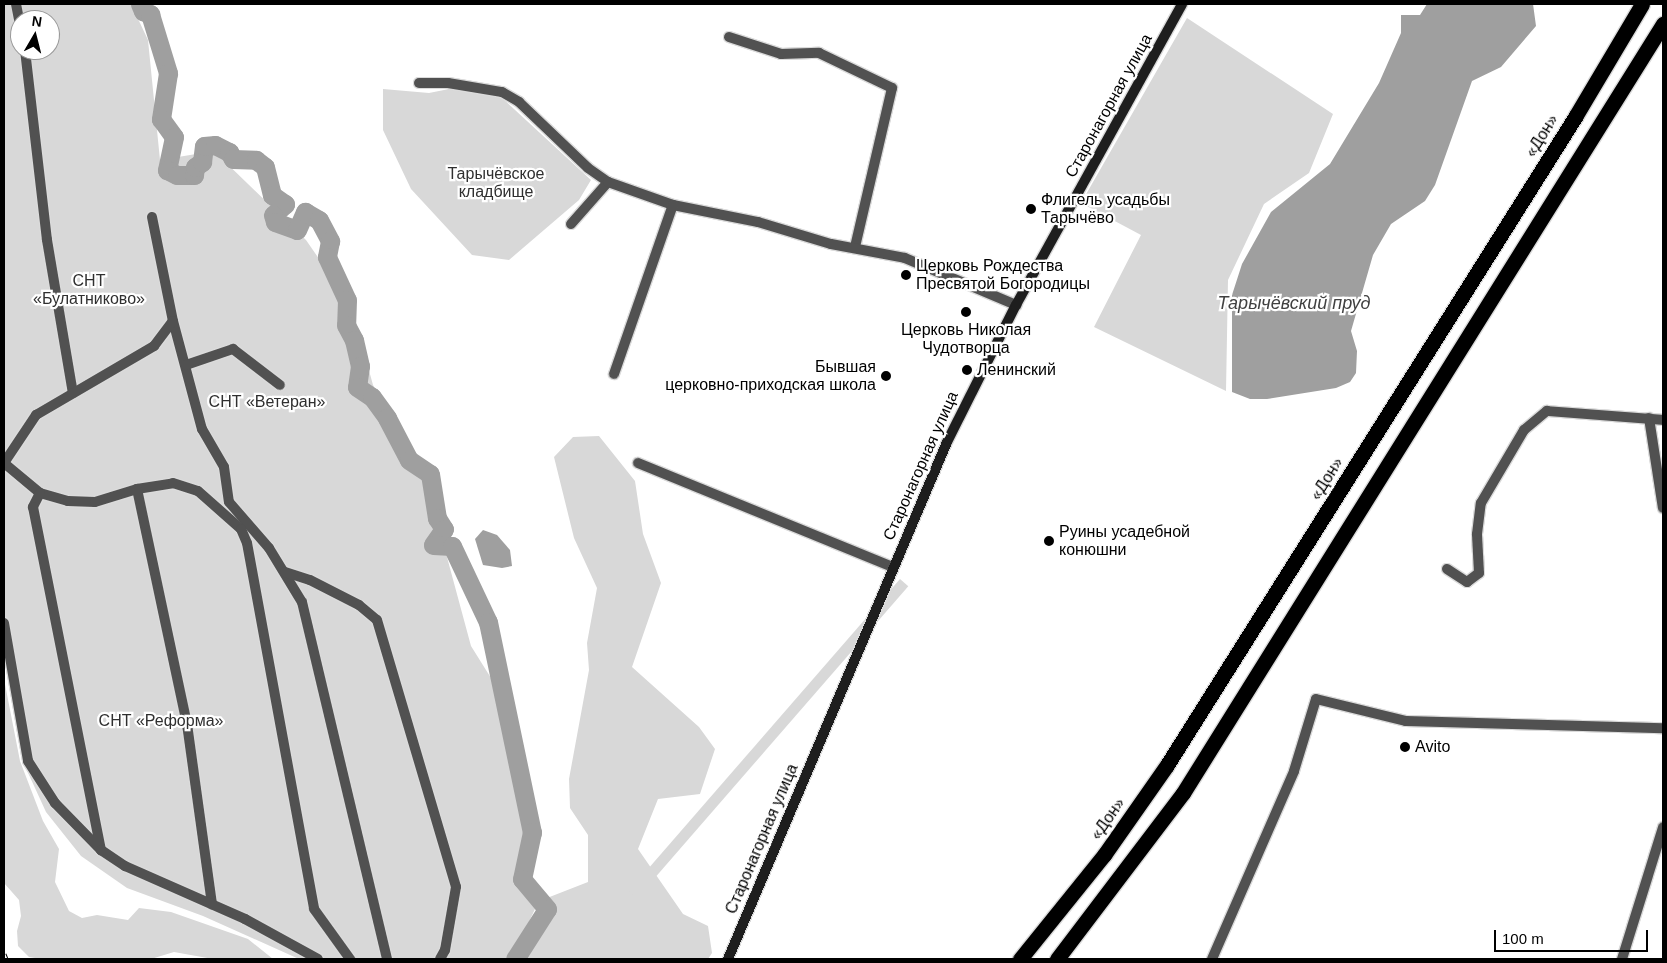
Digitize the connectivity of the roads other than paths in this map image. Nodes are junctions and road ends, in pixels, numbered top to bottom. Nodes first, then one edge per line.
1 (1182, 4) edge
2 (1642, 4) edge
3 (1663, 24) edge
4 (729, 37) dead end
5 (26, 60) edge
6 (419, 83) dead end
7 (608, 182) junction
8 (673, 205) junction
9 (152, 217) dead end
10 (571, 224) dead end
11 (854, 247) junction
12 (1016, 304) junction
13 (173, 321) junction
14 (186, 365) junction
15 (614, 374) dead end
16 (280, 385) dead end
17 (73, 393) junction
18 (1649, 418) junction
19 (1663, 420) edge
20 (4, 463) edge
21 (638, 464) dead end
22 (136, 488) junction
23 (40, 492) junction
24 (1663, 508) edge
25 (893, 566) junction
26 (1447, 569) dead end
27 (285, 572) junction
28 (4, 623) edge
29 (1663, 728) edge
30 (1663, 827) edge
31 (101, 850) junction
32 (212, 904) junction
33 (318, 959) edge
34 (350, 959) edge
35 (387, 959) edge
36 (440, 959) edge
37 (728, 959) edge
38 (1020, 959) edge
39 (1057, 959) edge
40 (1212, 959) edge
41 (1622, 959) edge

1 - 12 main road, Старонагорная улица
2 - 38 highway, «Дон»
3 - 39 highway
4 - 11 street
5 - 17 street
6 - 7 street
7 - 8 street
7 - 10 street
8 - 11 street
8 - 15 street
9 - 13 street
11 - 12 street
12 - 25 main road, Старонагорная улица
13 - 14 street
13 - 17 street
14 - 16 street
14 - 27 street
17 - 20 street
18 - 19 street
18 - 24 street
18 - 26 street
20 - 23 street
21 - 25 street
22 - 23 street
22 - 32 street
22 - 34 street
23 - 31 street
25 - 37 main road, Старонагорная улица
27 - 35 street
27 - 36 street
28 - 31 street
29 - 40 street
30 - 41 street
31 - 32 street
32 - 33 street

